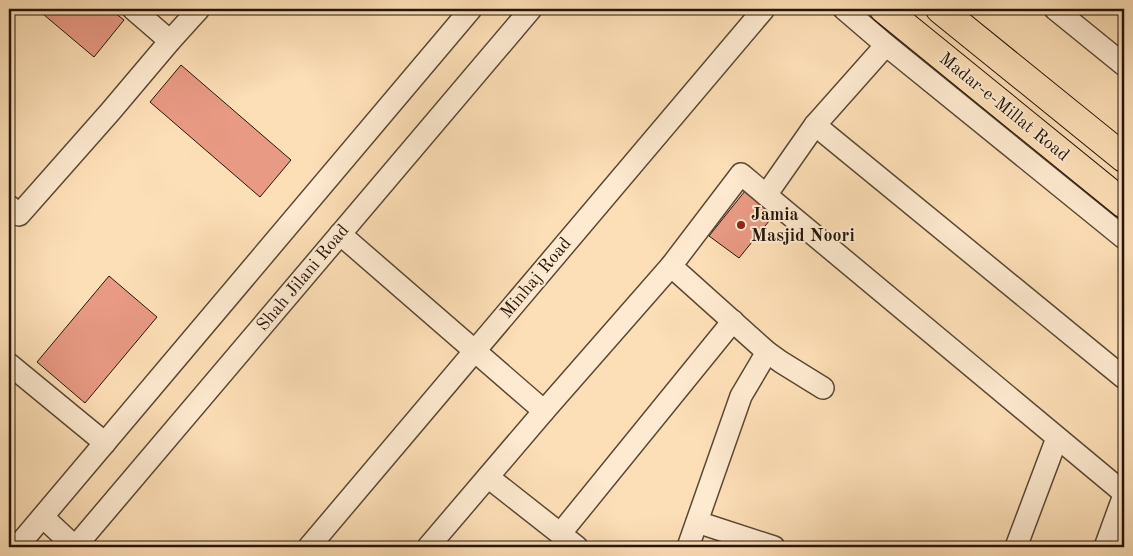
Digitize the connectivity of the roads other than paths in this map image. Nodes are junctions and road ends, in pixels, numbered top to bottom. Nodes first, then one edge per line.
1 (133, 9) edge
2 (199, 9) edge
3 (471, 9) edge
4 (531, 9) edge
5 (764, 9) edge
6 (844, 9) edge
7 (884, 9) edge
8 (940, 9) edge
9 (1055, 9) edge
10 (170, 41) junction
11 (886, 46) junction
12 (1124, 65) edge
13 (814, 125) junction
14 (1124, 158) edge
15 (766, 194) junction
16 (1124, 204) edge
17 (12, 216) edge
18 (340, 234) junction
19 (1124, 238) edge
20 (671, 266) junction
21 (733, 321) junction
22 (475, 351) junction
23 (767, 352) junction
24 (9, 364) edge
25 (1124, 378) edge
26 (824, 388) dead end
27 (544, 411) junction
28 (1057, 438) junction
29 (105, 443) junction
30 (488, 477) junction
31 (1124, 494) edge
32 (43, 517) junction
33 (697, 522) junction
34 (560, 534) junction
35 (435, 545) edge
36 (18, 547) edge
37 (75, 547) edge
38 (308, 547) edge
39 (577, 547) edge
40 (688, 547) edge
41 (774, 547) edge
42 (1016, 547) edge
43 (1105, 547) edge

1 - 10 street
2 - 10 street
3 - 29 street
4 - 18 street, Shah Jilani Road
5 - 22 street, Minhaj Road
6 - 11 street
7 - 16 main road, Madar-e-Millat Road
8 - 14 main road, Madar-e-Millat Road
9 - 12 street
10 - 17 street
11 - 13 street
11 - 19 street
13 - 15 street
13 - 25 street
15 - 20 street
15 - 28 street
18 - 22 street
18 - 37 street, Shah Jilani Road
20 - 21 street
20 - 27 street
21 - 23 street
21 - 34 street
22 - 27 street
22 - 38 street, Minhaj Road
23 - 26 street
23 - 33 street
24 - 29 street
27 - 30 street
28 - 31 street
28 - 42 street
29 - 32 street
30 - 34 street
30 - 35 street
31 - 43 street
32 - 36 street
32 - 37 street
33 - 40 street
33 - 41 street
34 - 39 street

